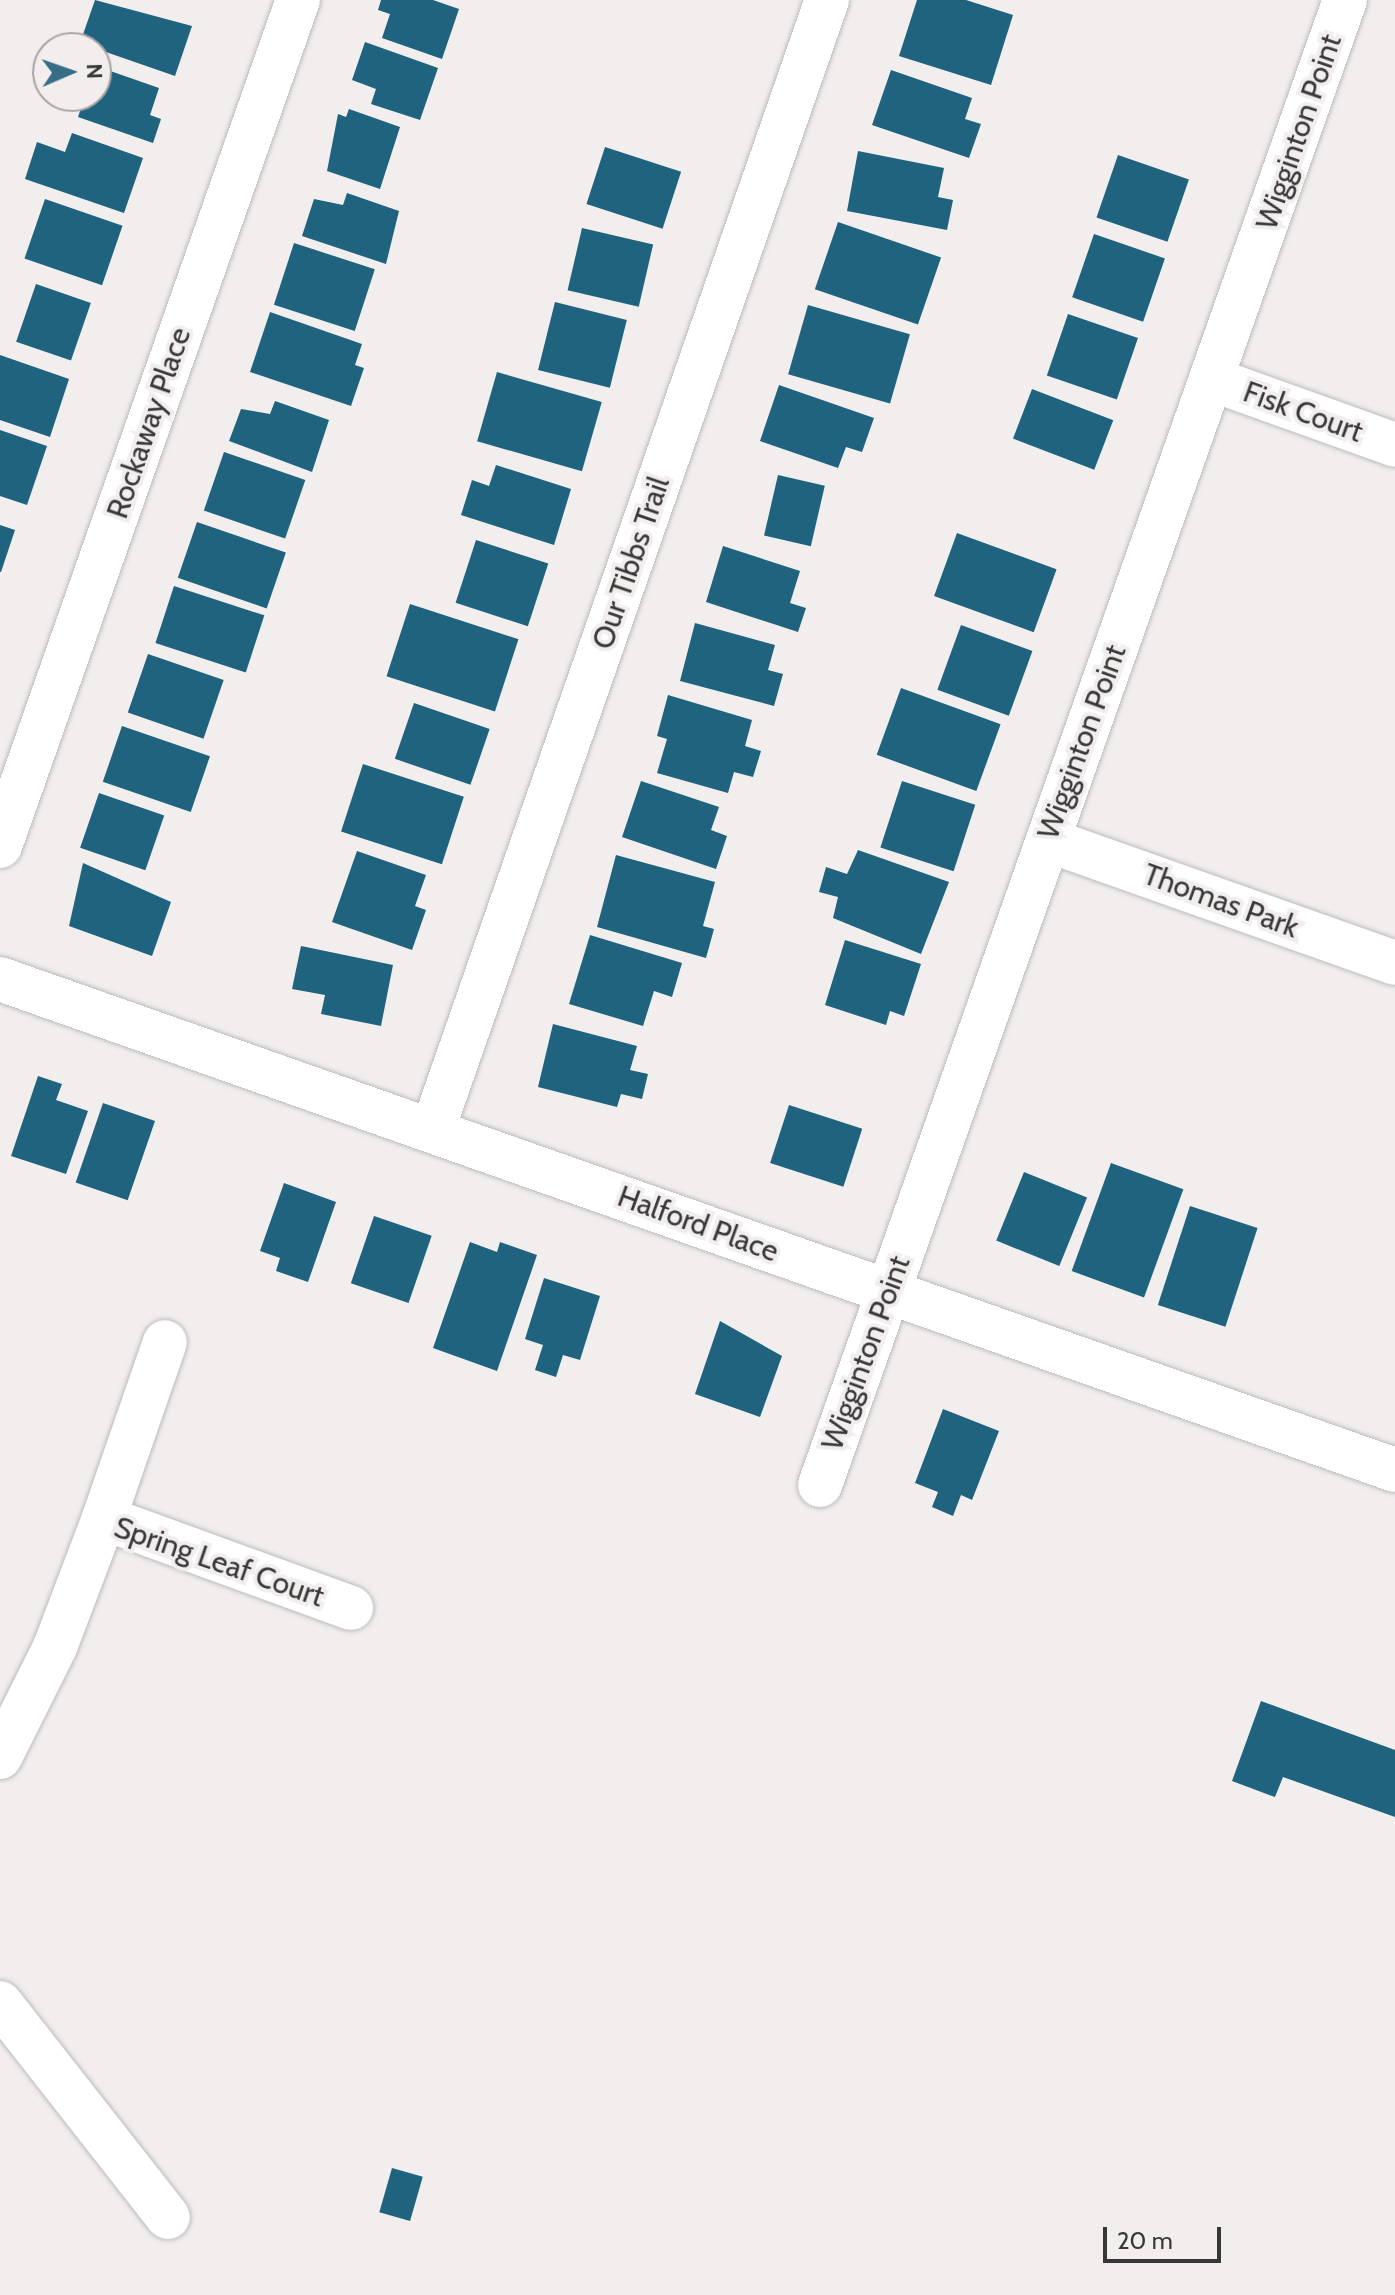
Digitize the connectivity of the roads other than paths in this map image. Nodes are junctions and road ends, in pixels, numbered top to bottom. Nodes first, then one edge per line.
1 (298, 0) edge
2 (827, 0) edge
3 (1345, 0) edge
4 (1211, 379) junction
5 (1395, 445) edge
6 (1048, 840) junction
7 (0, 846) edge
8 (1395, 963) edge
9 (0, 979) edge
10 (434, 1126) junction
11 (888, 1294) junction
12 (165, 1342) dead end
13 (1395, 1470) edge
14 (820, 1485) dead end
15 (104, 1518) junction
16 (351, 1608) dead end
17 (0, 1757) edge
18 (0, 2003) edge
19 (168, 2217) dead end

1 - 7 street, Rockaway Place
2 - 10 street, Our Tibbs Trail
3 - 4 street, Wigginton Point
4 - 5 street, Fisk Court
4 - 6 street, Wigginton Point
6 - 8 street, Thomas Park
6 - 11 street, Wigginton Point
9 - 10 street, Halford Place
10 - 11 street, Halford Place
11 - 13 street, Halford Place
11 - 14 street, Wigginton Point
12 - 15 street
15 - 16 street, Spring Leaf Court
15 - 17 street, Spring Leaf Court
18 - 19 street

